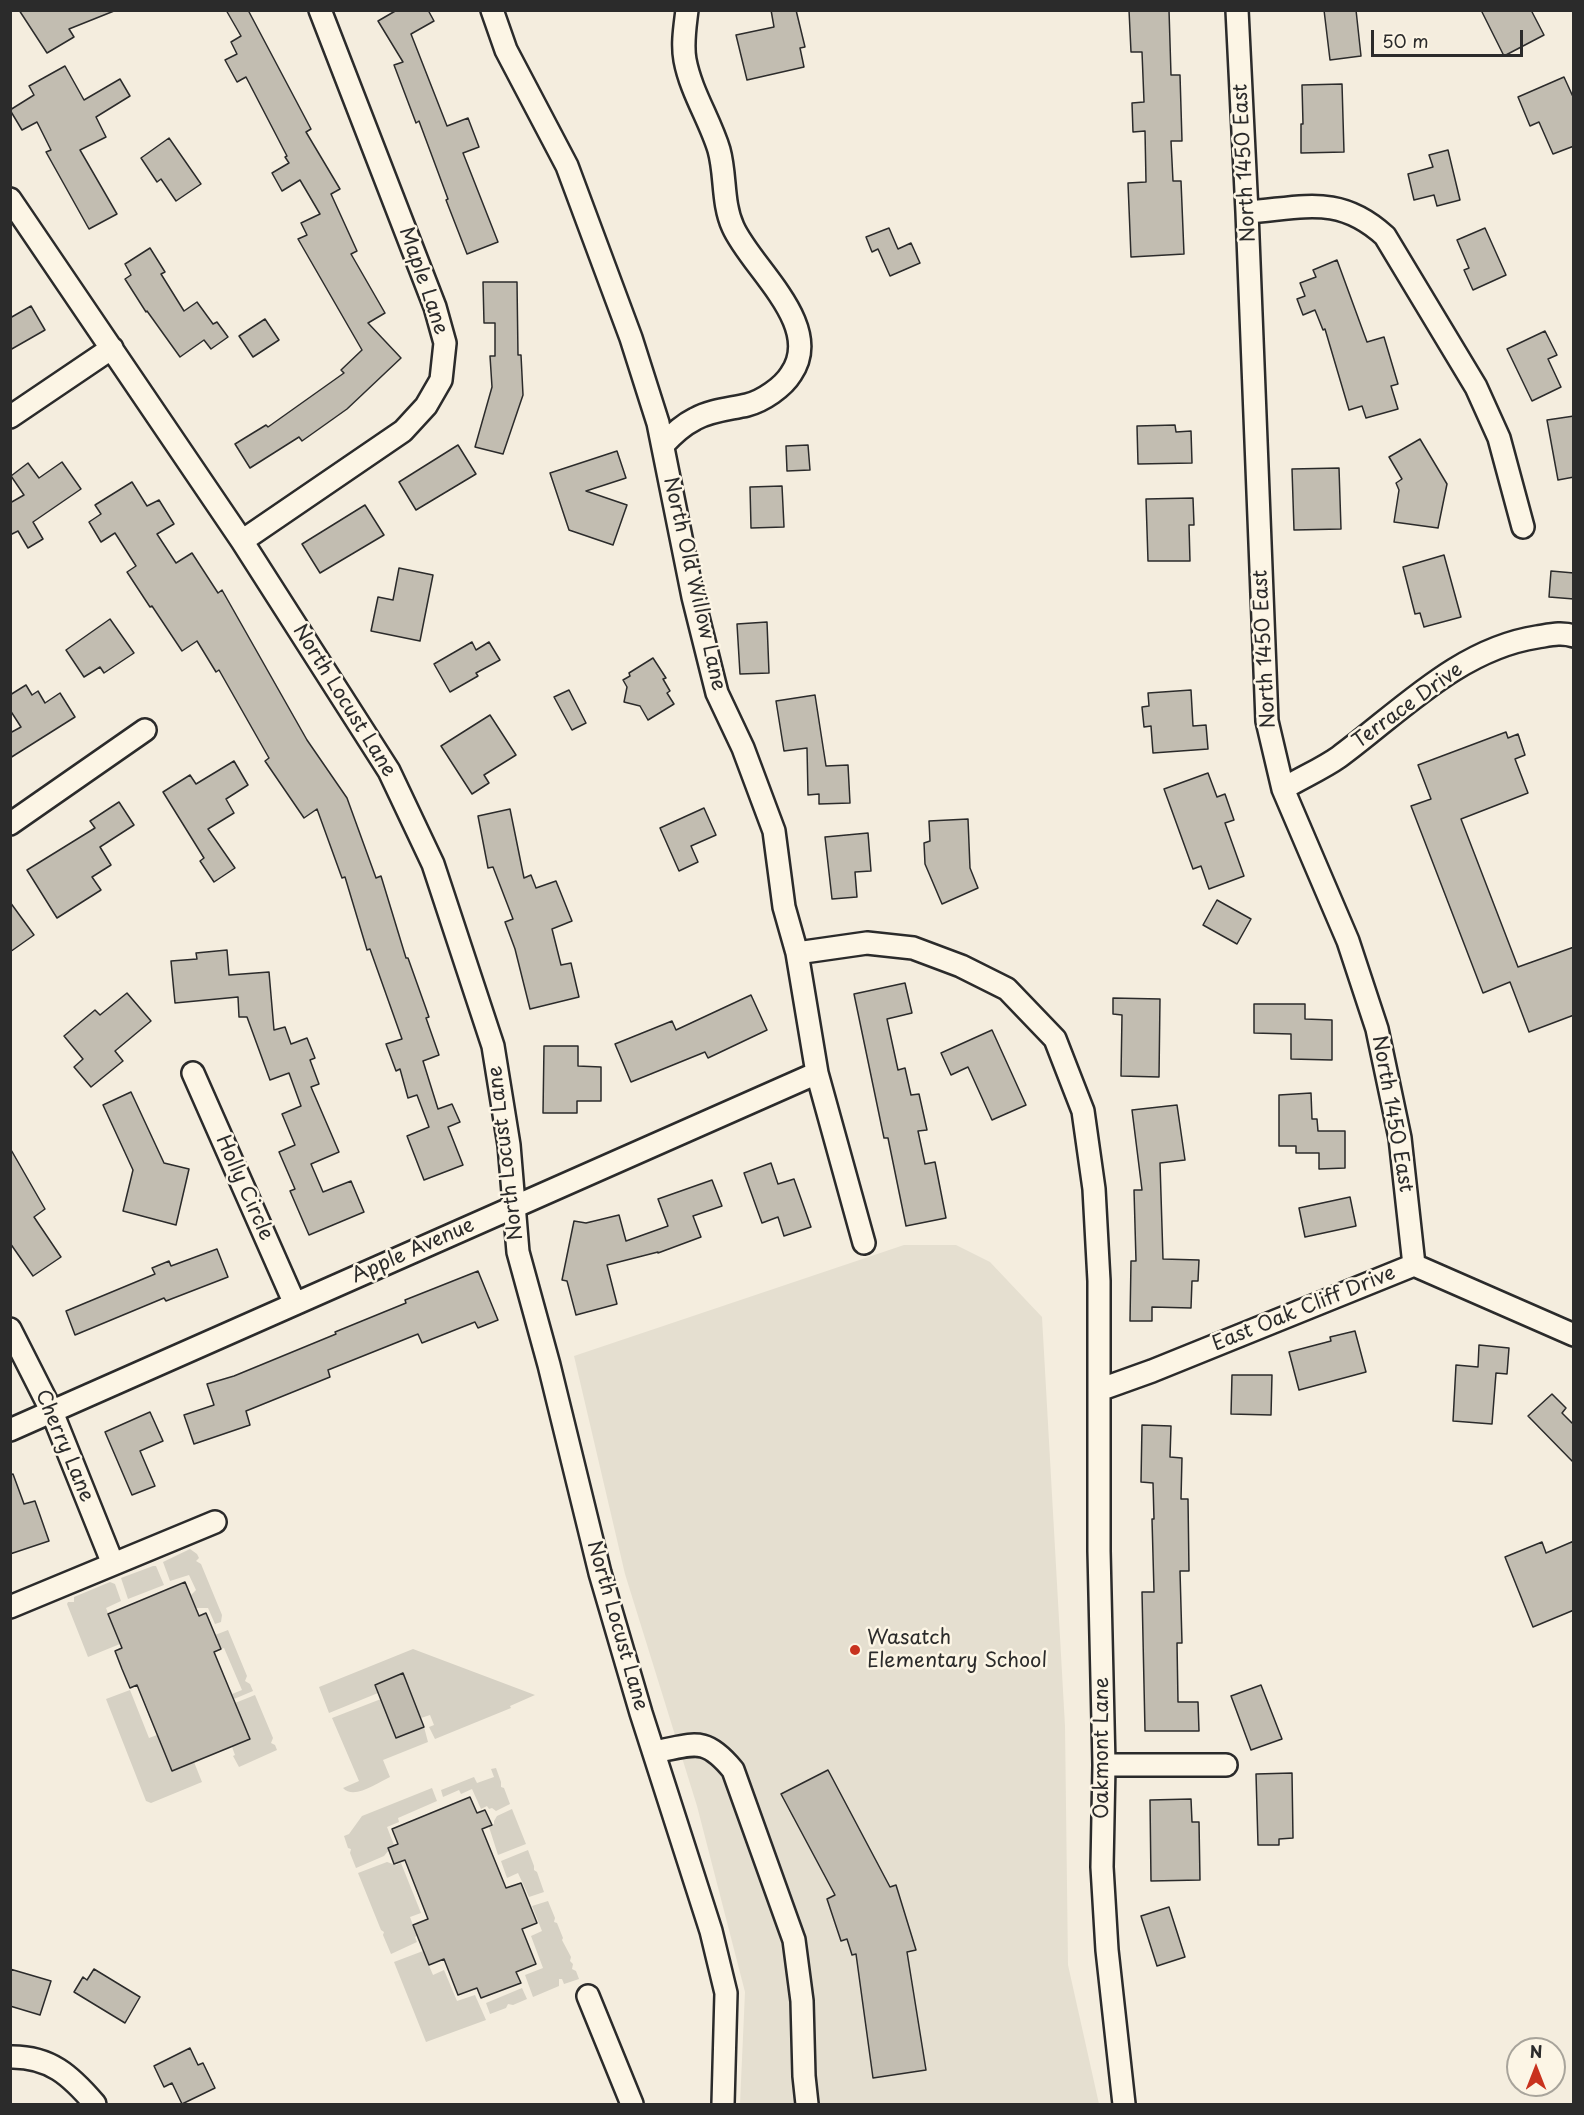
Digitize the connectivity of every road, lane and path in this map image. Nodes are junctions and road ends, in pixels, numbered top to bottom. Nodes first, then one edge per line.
1 (320, 10) edge
2 (492, 10) edge
3 (687, 10) edge
4 (1237, 10) edge
5 (10, 199) edge
6 (1247, 212) junction
7 (112, 348) junction
8 (10, 417) edge
9 (663, 445) junction
10 (1523, 527) dead end
11 (242, 541) junction
12 (1574, 636) edge
13 (145, 730) dead end
14 (1283, 789) junction
15 (10, 824) edge
16 (797, 953) junction
17 (817, 1072) junction
18 (194, 1073) dead end
19 (514, 1206) junction
20 (864, 1243) dead end
21 (1414, 1265) junction
22 (295, 1304) junction
23 (10, 1329) edge
24 (1574, 1335) edge
25 (1099, 1390) junction
26 (52, 1412) junction
27 (10, 1430) edge
28 (215, 1522) dead end
29 (113, 1564) junction
30 (10, 1606) edge
31 (654, 1752) junction
32 (1104, 1765) junction
33 (1226, 1765) dead end
34 (588, 1996) dead end
35 (10, 2057) edge
36 (90, 2099) edge
37 (632, 2104) edge
38 (723, 2104) edge
39 (807, 2104) edge
40 (1125, 2104) edge

1 - 11 street, Maple Lane
2 - 9 street, North Old Willow Lane
3 - 9 street
4 - 6 street, North 1450 East
5 - 7 street, North Locust Lane
6 - 10 street
6 - 14 street, North 1450 East
7 - 8 street
7 - 11 street, North Locust Lane
9 - 16 street, North Old Willow Lane
11 - 19 street, North Locust Lane
12 - 14 street, Terrace Drive
13 - 15 street
14 - 21 street, North 1450 East
16 - 17 street, North Old Willow Lane
16 - 25 street, Oakmont Lane
17 - 19 street, Apple Avenue
17 - 20 street, North Old Willow Lane
18 - 22 street, Holly Circle
19 - 22 street, Apple Avenue
19 - 31 street, North Locust Lane
21 - 24 street, East Oak Cliff Drive
21 - 25 street, East Oak Cliff Drive
22 - 26 street, Apple Avenue
23 - 26 street, Cherry Lane
25 - 32 street, Oakmont Lane
26 - 27 street, Apple Avenue
26 - 29 street, Cherry Lane
28 - 29 street
29 - 30 street
31 - 38 street, North Locust Lane
31 - 39 street
32 - 33 street
32 - 40 street, Oakmont Lane
34 - 37 street
35 - 36 street

